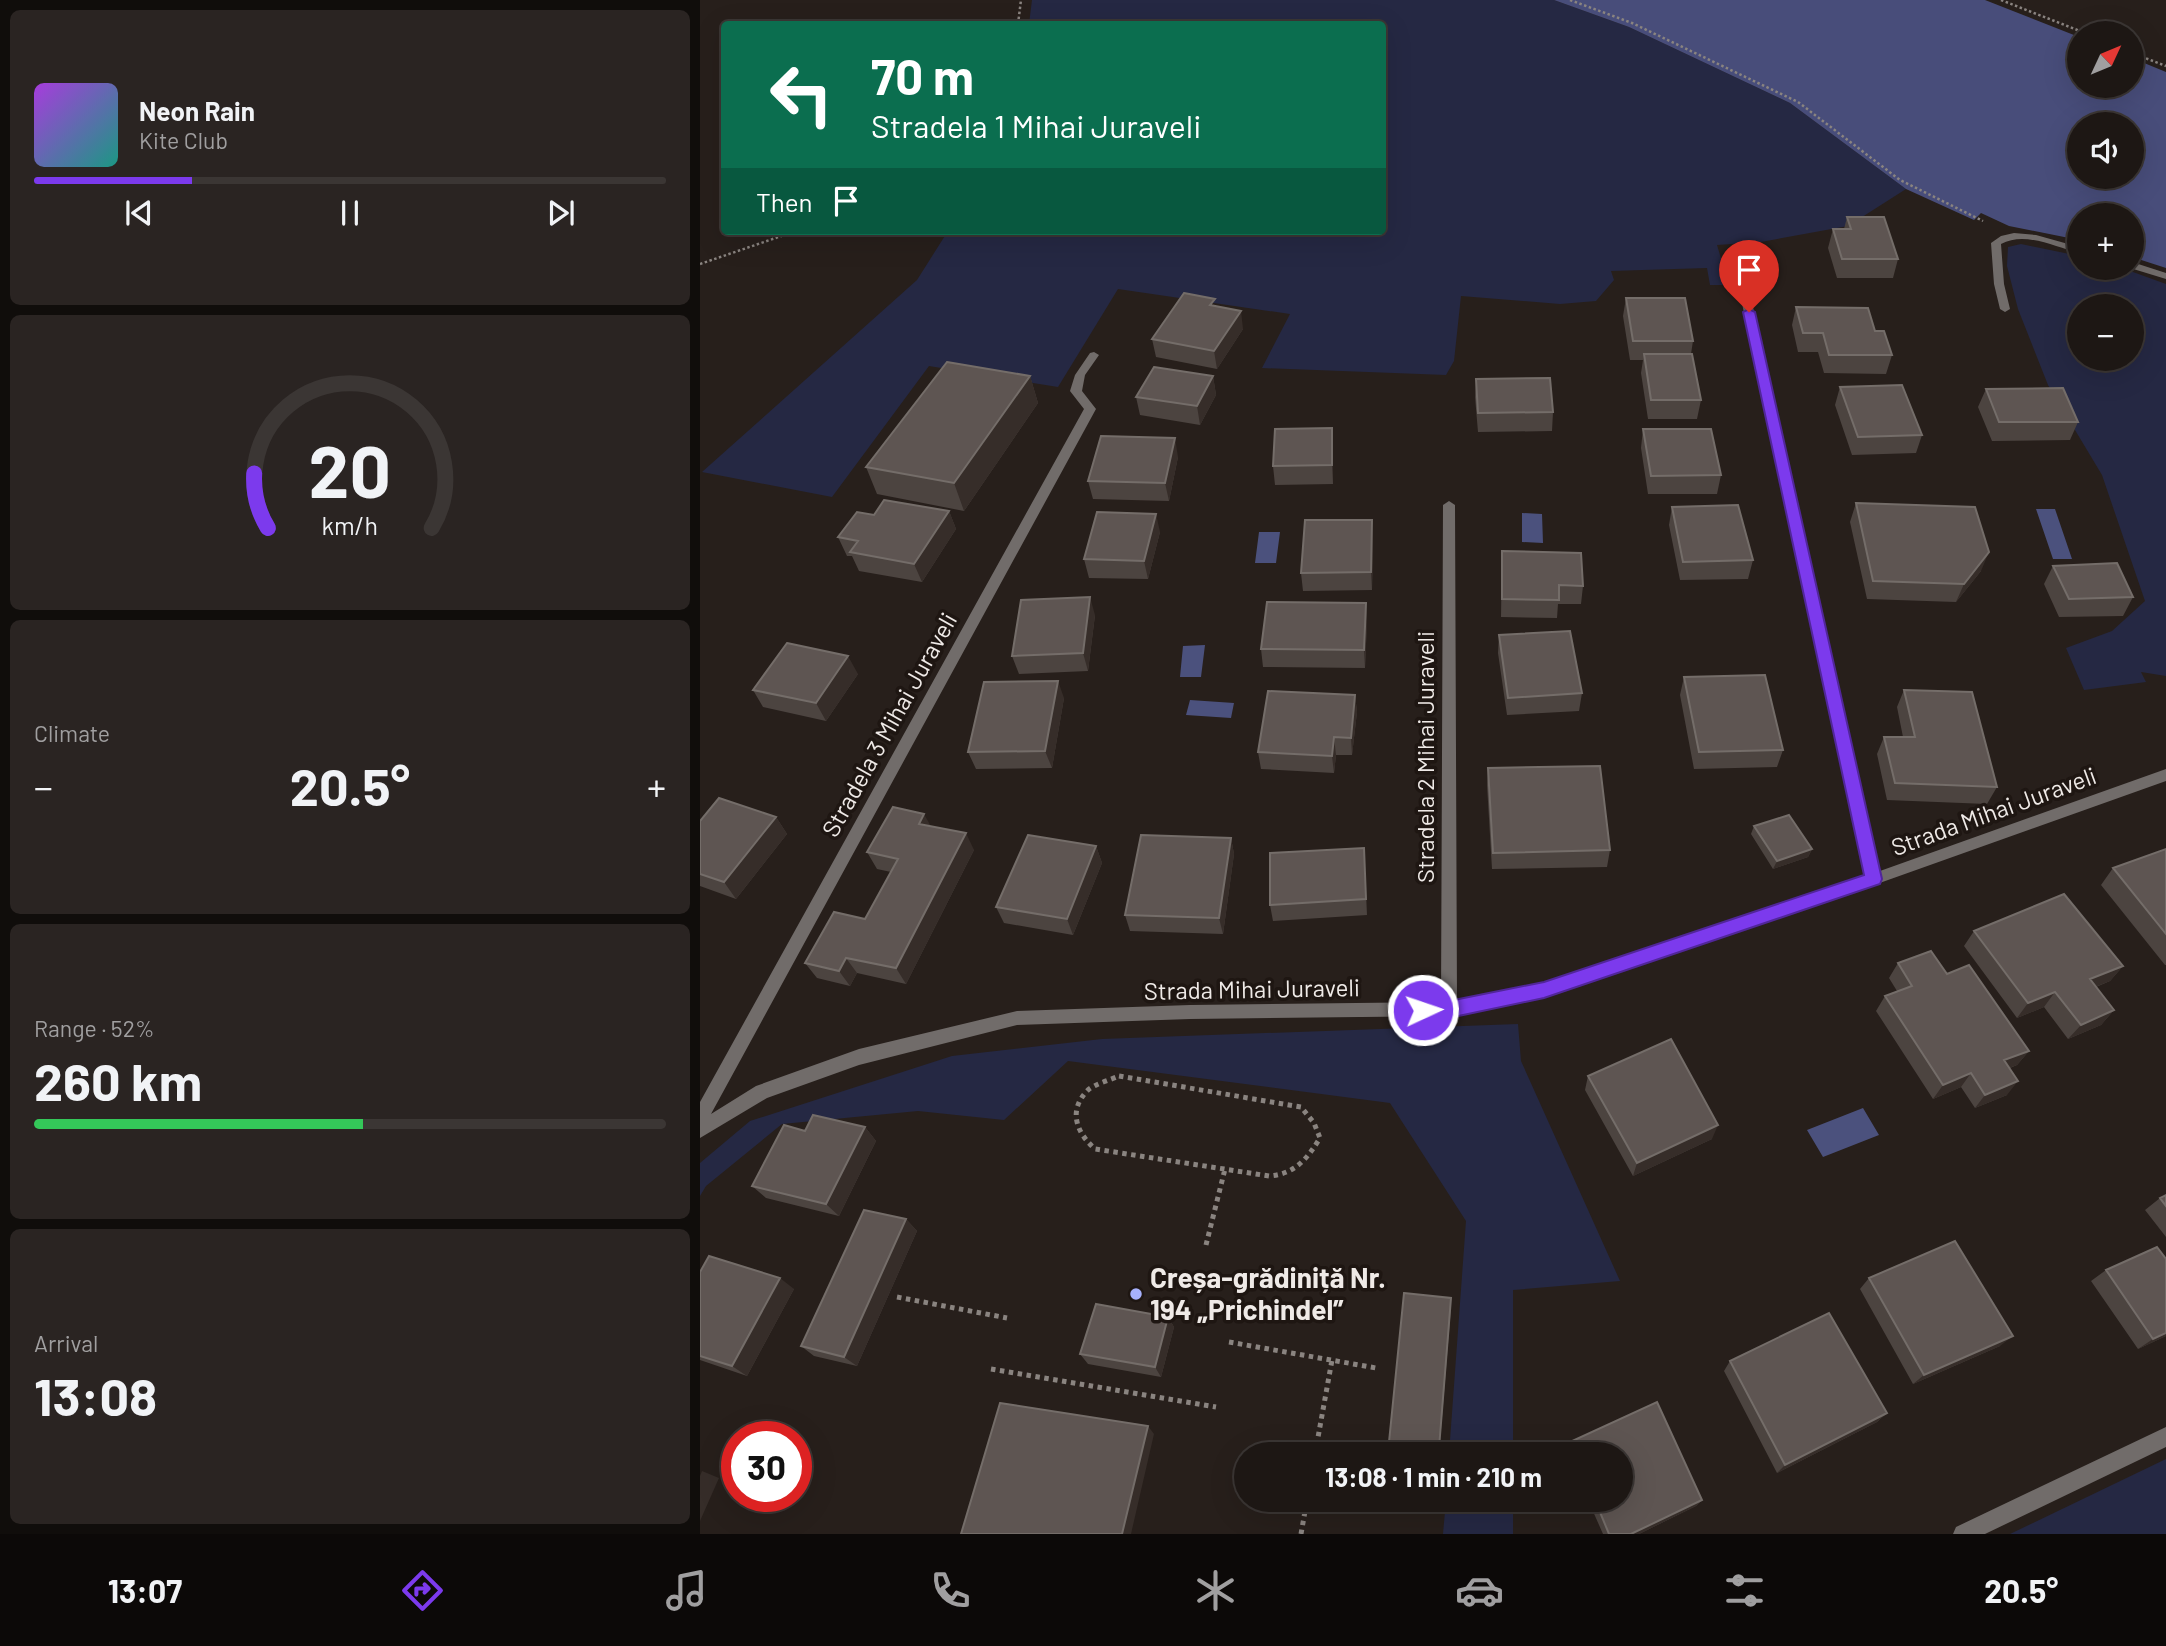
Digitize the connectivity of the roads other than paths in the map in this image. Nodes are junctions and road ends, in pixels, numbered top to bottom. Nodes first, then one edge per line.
1 (2067, 247) edge
2 (2144, 269) edge
3 (2166, 275) edge
4 (1743, 285) dead end
5 (2006, 309) dead end
6 (1094, 355) dead end
7 (1449, 505) dead end
8 (2166, 775) edge
9 (1874, 879) junction
10 (1449, 1009) junction
11 (700, 1118) edge
12 (700, 1130) edge
13 (2166, 1437) edge
14 (1963, 1534) edge

1 - 5 street
2 - 3 street
4 - 9 street
6 - 11 street, Stradela 3 Mihai Juraveli
7 - 10 street, Stradela 2 Mihai Juraveli
8 - 9 street, Strada Mihai Juraveli
9 - 10 street, Strada Mihai Juraveli
10 - 12 street, Strada Mihai Juraveli
13 - 14 street

